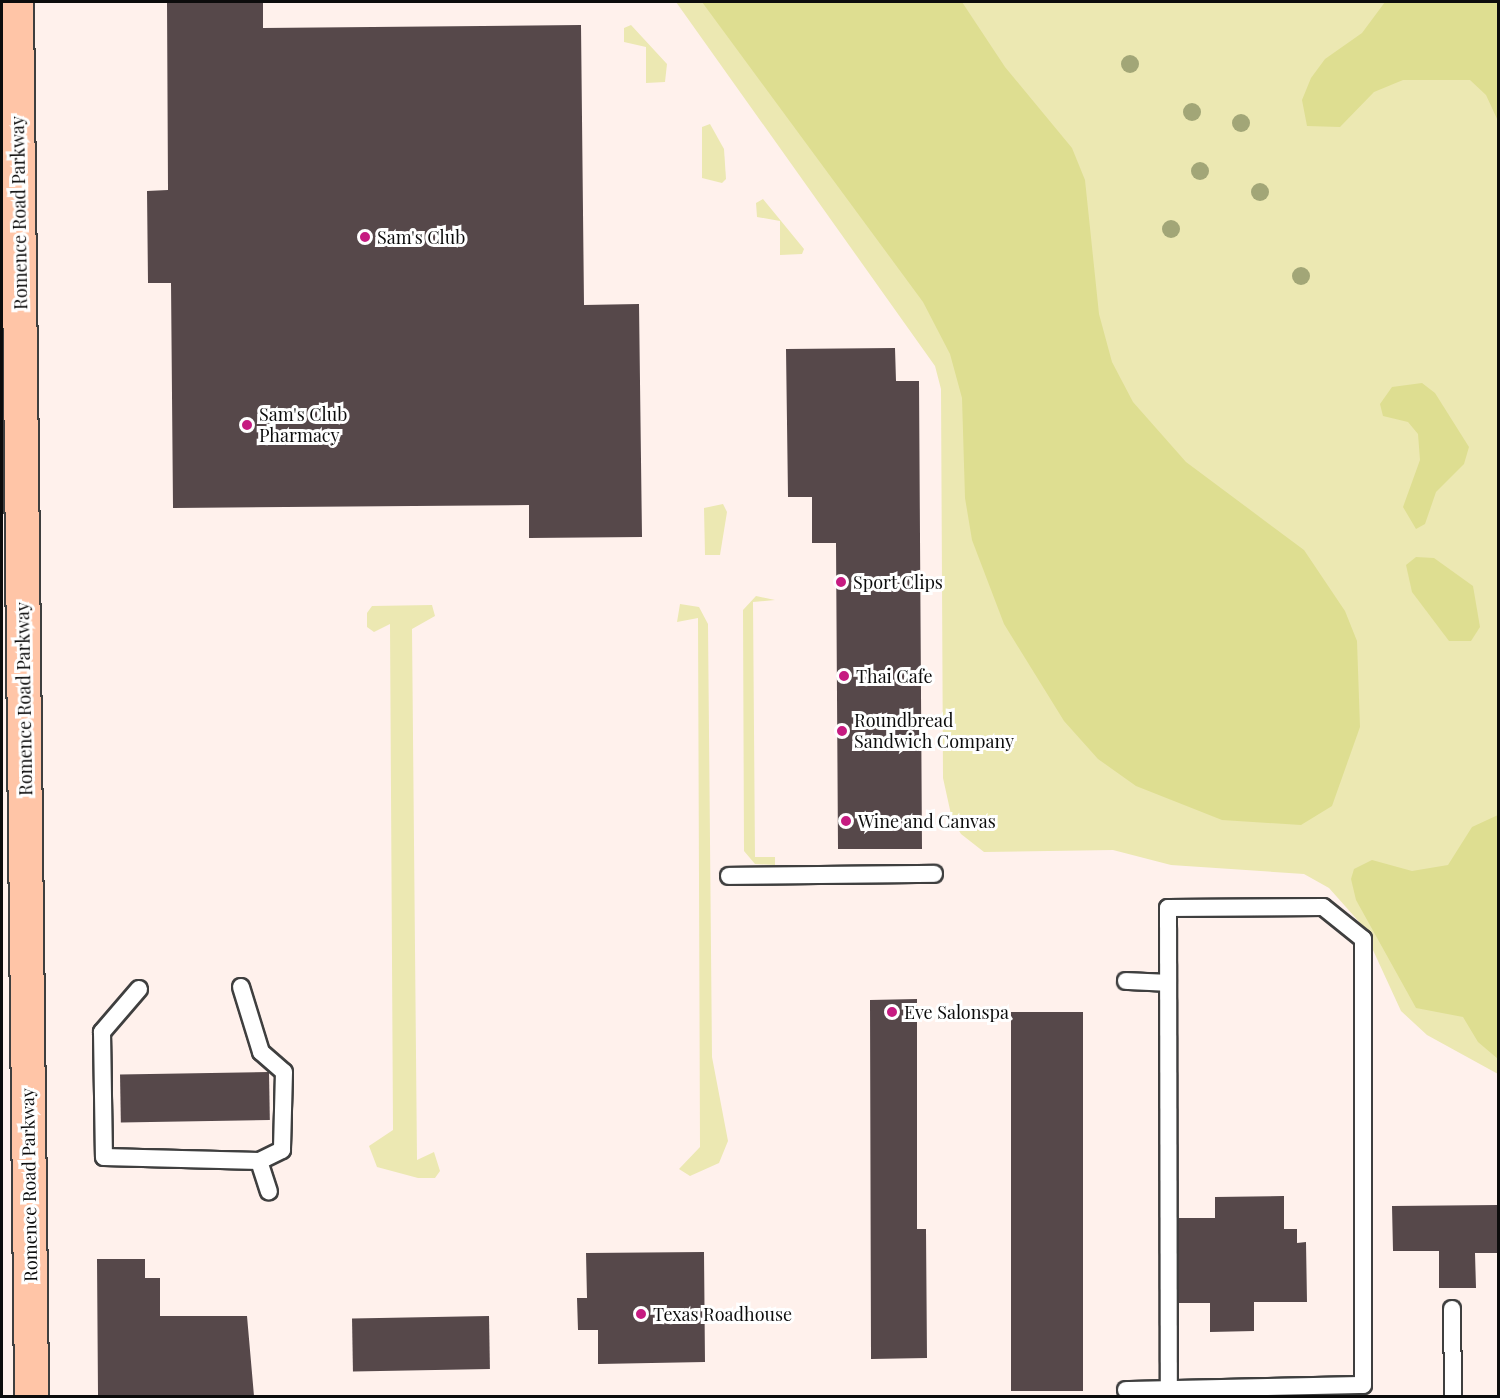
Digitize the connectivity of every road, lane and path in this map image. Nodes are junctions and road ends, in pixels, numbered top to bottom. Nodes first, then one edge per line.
1 (16, 2) edge
2 (12, 648) edge
3 (934, 874) dead end
4 (729, 876) dead end
5 (1125, 981) dead end
6 (1168, 983) junction
7 (242, 987) dead end
8 (139, 989) dead end
9 (259, 1161) junction
10 (269, 1191) dead end
11 (1452, 1309) dead end
12 (1169, 1389) junction
13 (1126, 1390) dead end
14 (1362, 1391) edge
15 (31, 1396) edge
16 (1453, 1396) edge

1 - 2 street, Romence Road Parkway
2 - 15 street, Romence Road Parkway
3 - 4 lane
5 - 6 lane
6 - 12 lane
6 - 14 lane
7 - 9 lane
8 - 9 lane
9 - 10 lane
11 - 16 lane
12 - 13 lane
12 - 14 lane

